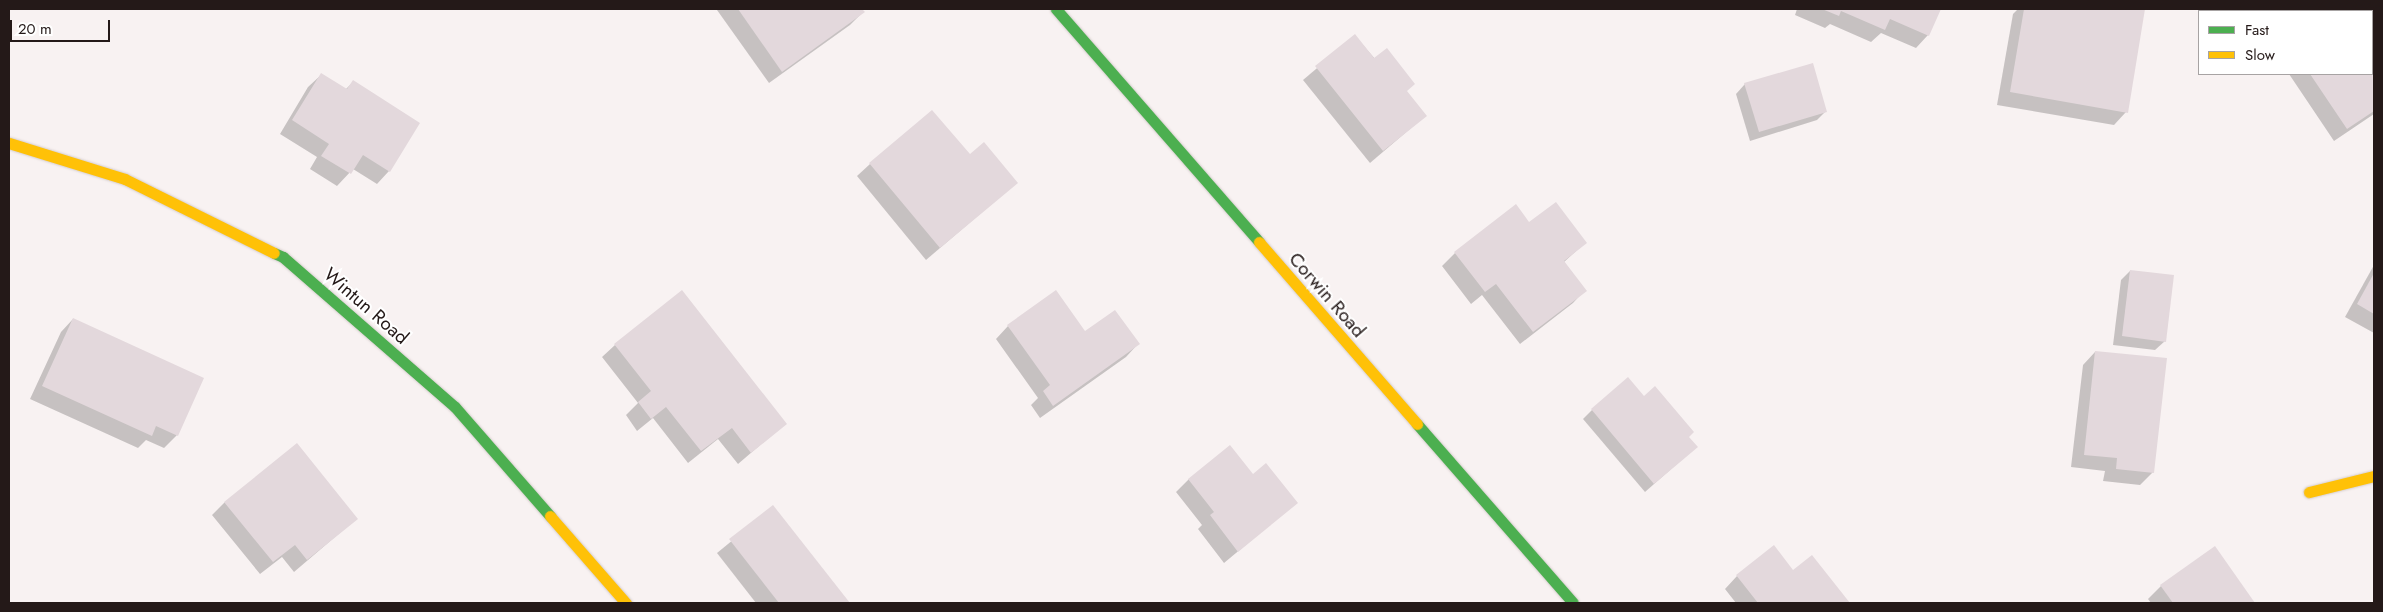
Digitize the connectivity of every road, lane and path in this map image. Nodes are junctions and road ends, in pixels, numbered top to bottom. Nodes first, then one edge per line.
1 (1056, 9) edge
2 (9, 143) edge
3 (2374, 476) edge
4 (2309, 492) dead end
5 (626, 603) edge
6 (1572, 603) edge

1 - 6 street, Corwin Road
2 - 5 street, Wintun Road
3 - 4 street

